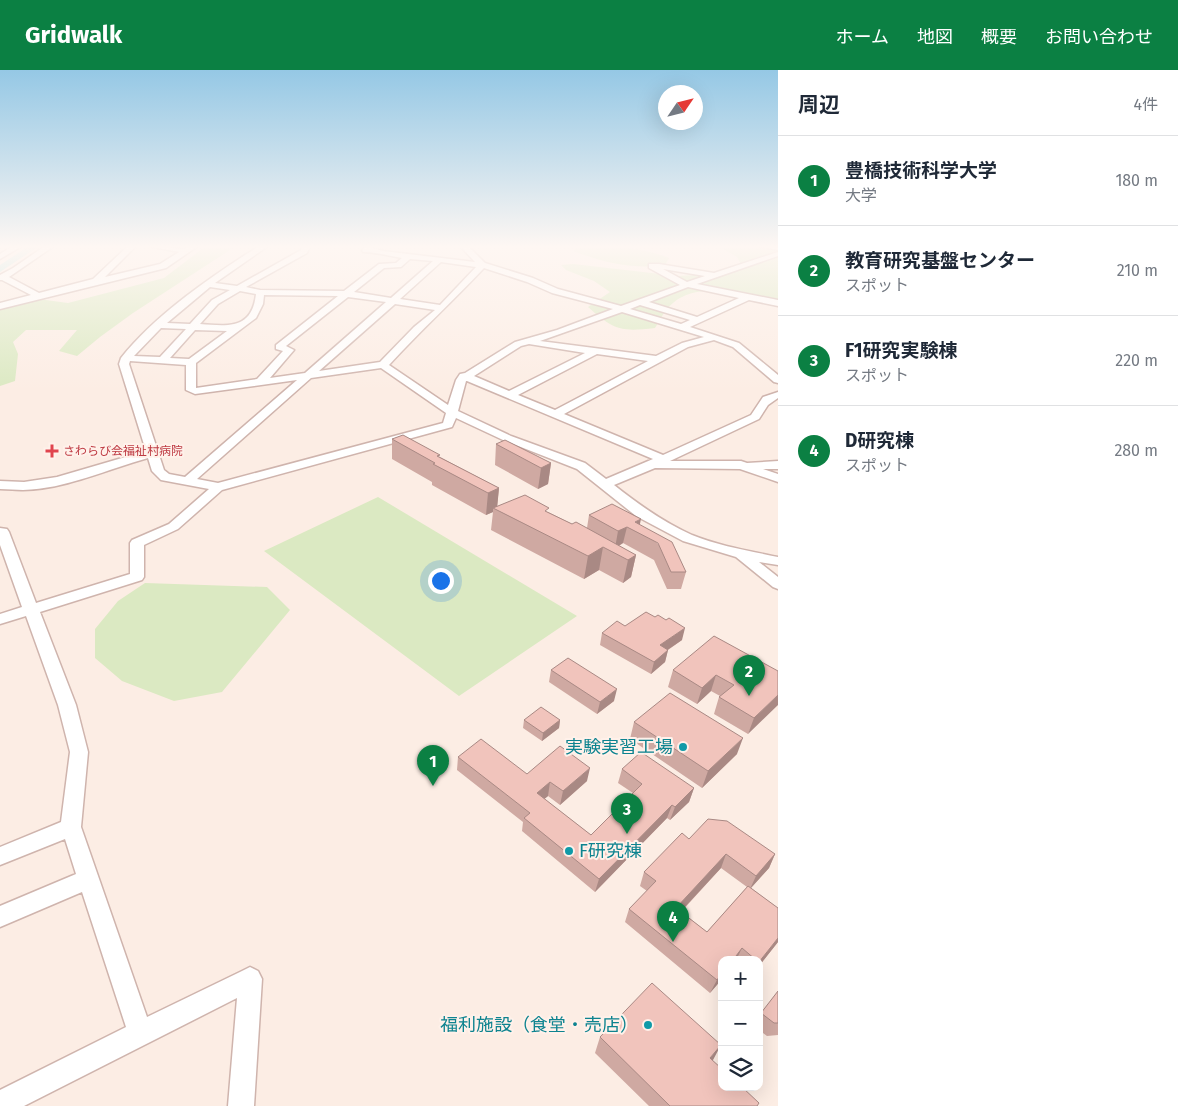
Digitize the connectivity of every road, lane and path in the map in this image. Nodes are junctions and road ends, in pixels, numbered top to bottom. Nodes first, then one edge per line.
1 (35, 294) edge
2 (45, 294) edge
3 (194, 294) edge
4 (229, 294) edge
5 (260, 294) edge
6 (347, 294) edge
7 (349, 294) edge
8 (400, 294) edge
9 (455, 294) edge
10 (563, 294) edge
11 (661, 294) edge
12 (735, 294) edge
13 (38, 296) junction
14 (748, 297) junction
15 (393, 301) junction
16 (639, 302) junction
17 (778, 303) edge
18 (0, 306) edge
19 (442, 308) junction
20 (621, 308) junction
21 (699, 320) junction
22 (161, 325) junction
23 (192, 326) junction
24 (682, 327) junction
25 (236, 329) junction
26 (715, 337) junction
27 (529, 341) junction
28 (596, 351) junction
29 (126, 358) junction
30 (163, 360) junction
31 (659, 360) junction
32 (191, 362) junction
33 (383, 366) junction
34 (306, 376) junction
35 (464, 376) junction
36 (778, 380) edge
37 (260, 382) junction
38 (509, 395) junction
39 (778, 396) edge
40 (452, 412) junction
41 (555, 414) junction
42 (153, 453) junction
43 (658, 462) junction
44 (741, 465) junction
45 (778, 465) edge
46 (778, 478) edge
47 (187, 482) junction
48 (0, 484) edge
49 (606, 484) junction
50 (218, 487) junction
51 (2, 532) dead end
52 (741, 554) junction
53 (778, 561) edge
54 (778, 584) edge
55 (30, 609) junction
56 (0, 618) edge
57 (71, 827) junction
58 (0, 856) edge
59 (88, 879) junction
60 (0, 917) edge
61 (140, 1033) junction
62 (0, 1104) edge
63 (241, 1106) edge

1 - 13 street
2 - 13 street
3 - 22 street
4 - 23 street
5 - 25 street
6 - 37 street
7 - 15 street
8 - 15 street
9 - 19 street
10 - 20 street
11 - 16 street
12 - 14 street
13 - 18 street
14 - 17 street
14 - 21 street
15 - 19 street
15 - 34 street
16 - 20 street
16 - 21 street
19 - 33 street
20 - 24 street
20 - 27 street
21 - 24 street
22 - 23 street
22 - 29 street
23 - 25 street
23 - 30 street
24 - 26 street
25 - 32 street
26 - 31 street
26 - 36 street
27 - 28 street
27 - 35 street
28 - 31 street
28 - 38 street
29 - 30 street
29 - 42 street
30 - 32 street
31 - 41 street
32 - 37 street
33 - 34 street
33 - 40 street
34 - 37 street
34 - 47 street
35 - 38 street
35 - 40 street
38 - 41 street
39 - 43 street
40 - 49 street
40 - 50 street
41 - 43 street
42 - 47 street
42 - 48 street
43 - 44 street
43 - 49 street
44 - 45 street
44 - 46 street
47 - 50 street
49 - 52 street
50 - 55 street
51 - 55 street
52 - 53 street
52 - 54 street
55 - 56 street
55 - 57 street
57 - 58 street
57 - 59 street
59 - 60 street
59 - 61 street
61 - 62 street
61 - 63 street

